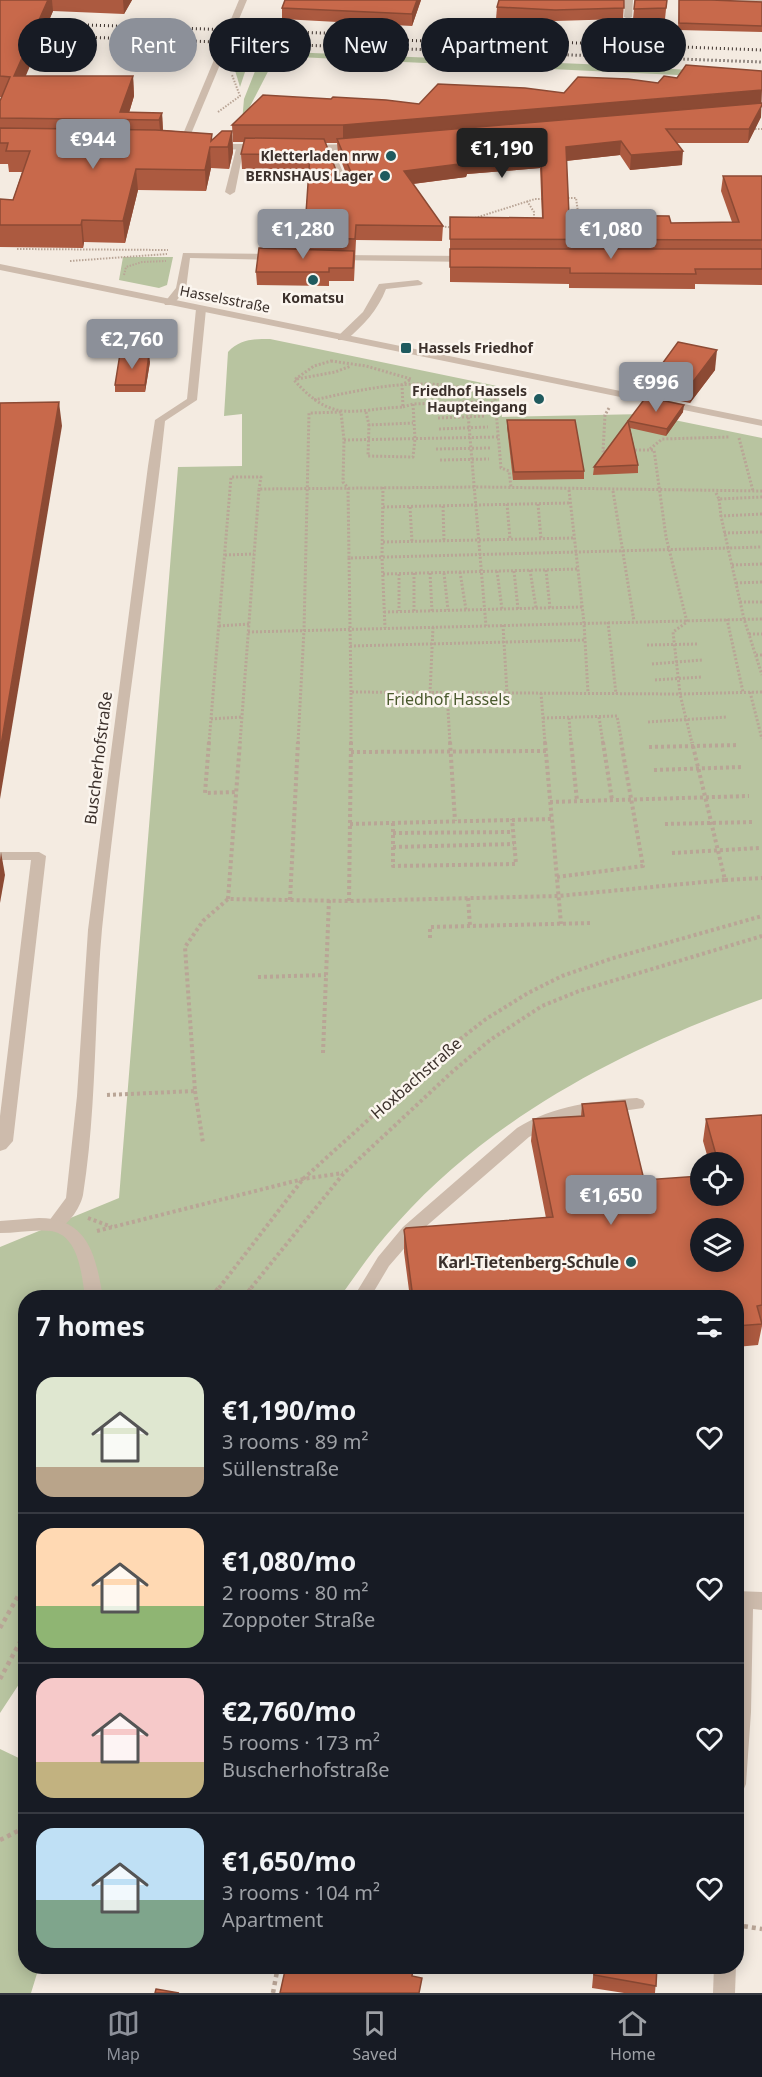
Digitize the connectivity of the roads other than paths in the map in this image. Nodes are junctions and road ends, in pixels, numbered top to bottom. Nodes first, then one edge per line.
1 (243, 0) edge
2 (629, 0) edge
3 (721, 0) edge
4 (762, 2) edge
5 (628, 17) dead end
6 (364, 146) edge
7 (240, 147) junction
8 (275, 148) edge
9 (298, 148) edge
10 (329, 148) junction
11 (230, 192) dead end
12 (346, 192) edge
13 (291, 257) edge
14 (326, 258) edge
15 (478, 259) edge
16 (0, 267) edge
17 (418, 283) dead end
18 (169, 303) junction
19 (201, 309) junction
20 (342, 338) junction
21 (762, 423) edge
22 (0, 856) edge
23 (637, 1104) dead end
24 (0, 1145) edge
25 (54, 1225) junction
26 (0, 1227) edge
27 (92, 1290) edge
28 (365, 1290) edge
29 (747, 1600) edge
30 (744, 1650) edge
31 (725, 1974) edge
32 (724, 1993) edge

1 - 7 street
2 - 5 street
3 - 4 street
6 - 10 street
7 - 8 street
7 - 11 street
9 - 10 street
10 - 12 street
13 - 18 street
14 - 15 street
16 - 18 street, Hasselsstraße
17 - 20 street
18 - 19 street, Hasselsstraße
19 - 20 street, Hasselsstraße
19 - 25 street, Buscherhofstraße
20 - 21 street, Hasselsstraße
22 - 24 street
23 - 28 street
25 - 26 street
25 - 27 street
29 - 30 street
31 - 32 street

